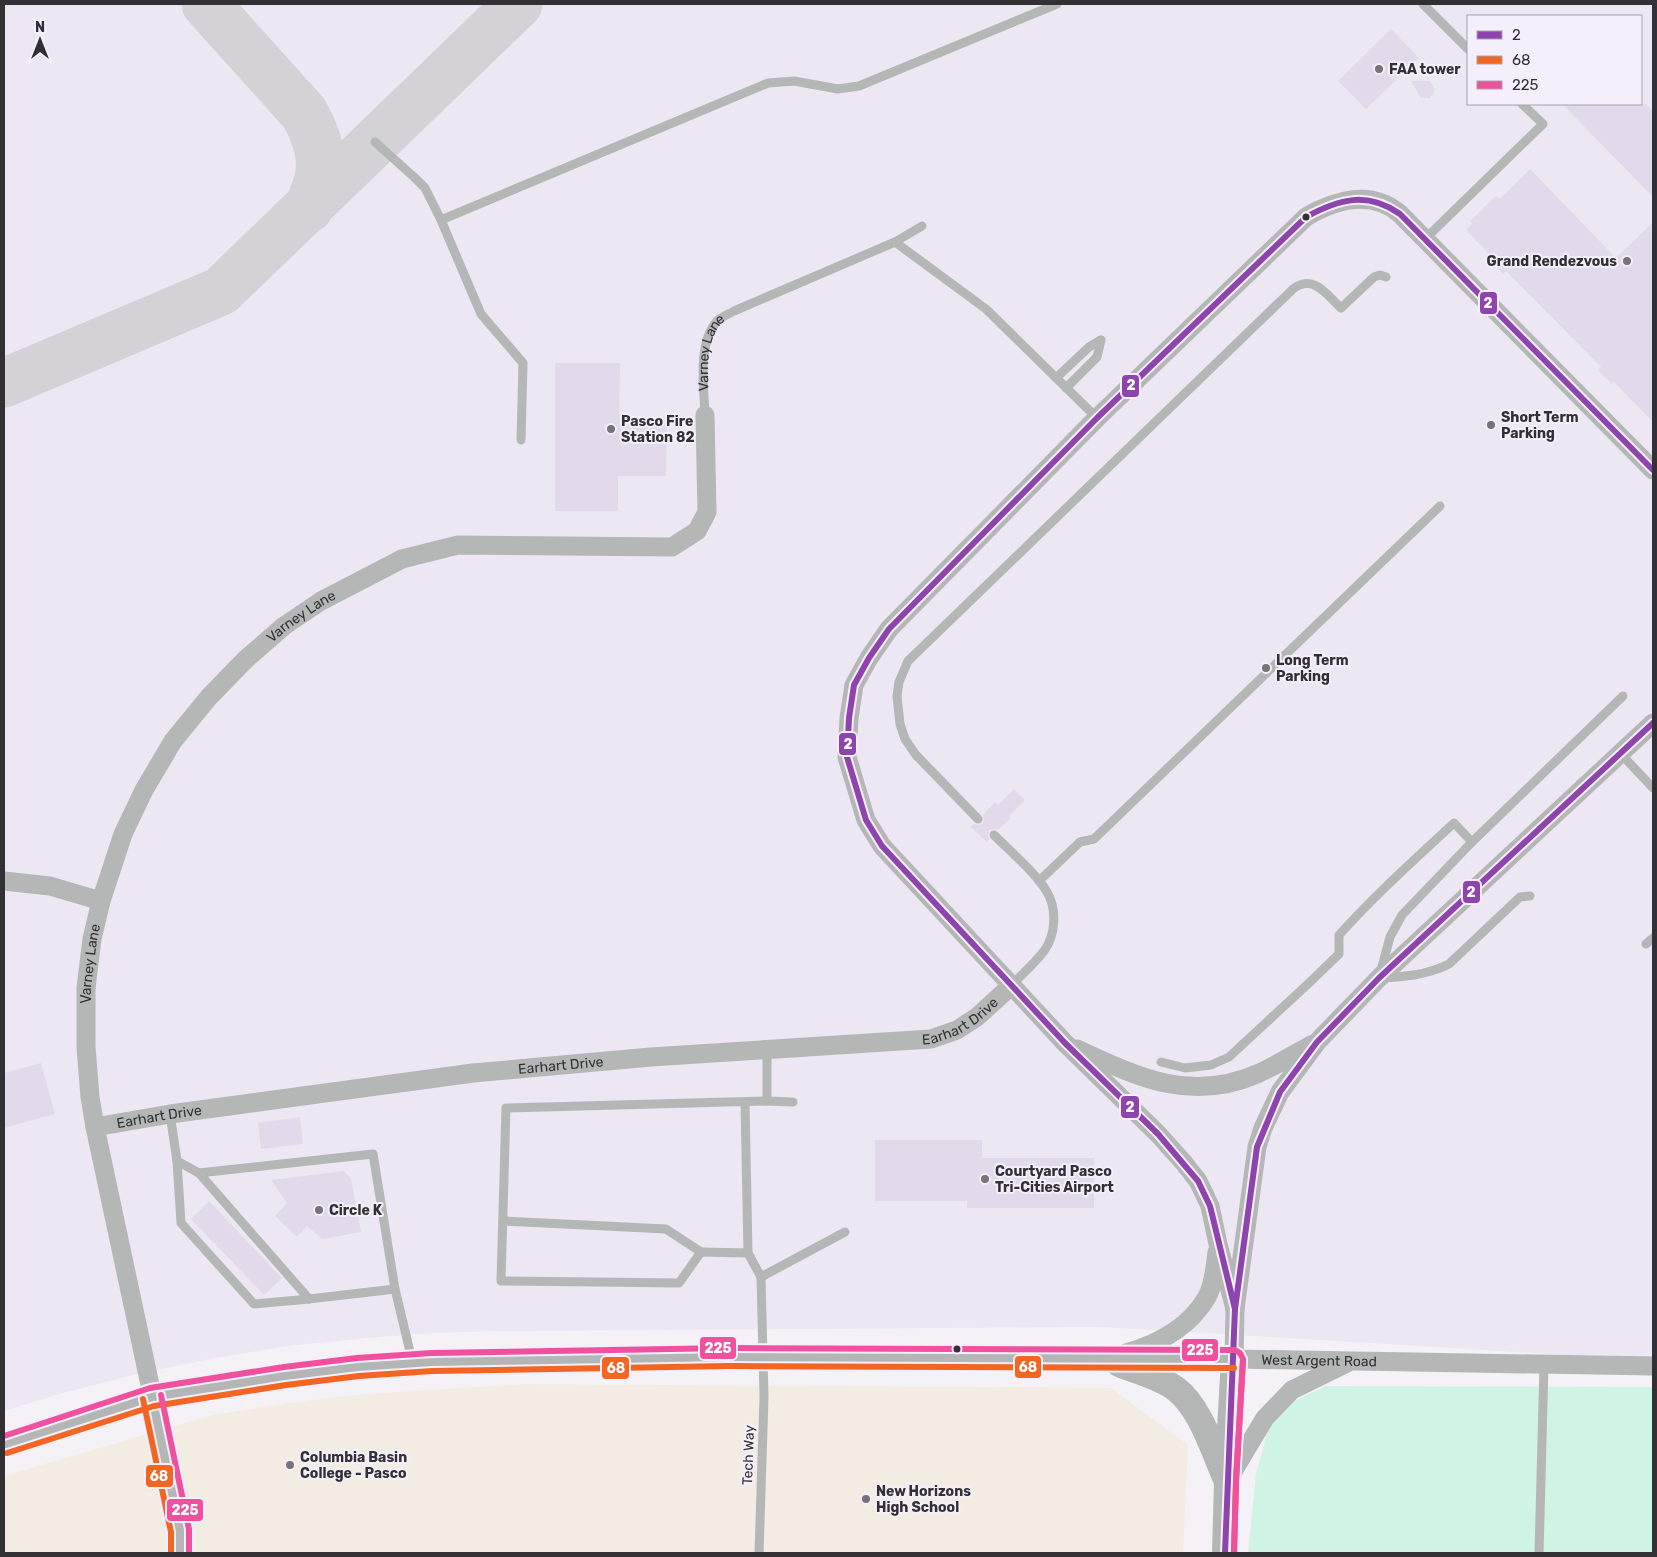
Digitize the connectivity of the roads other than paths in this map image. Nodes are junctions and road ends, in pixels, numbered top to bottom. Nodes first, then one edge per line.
1 (1057, 4) edge
2 (1424, 4) edge
3 (1467, 48) edge
4 (1523, 105) edge
5 (375, 142) dead end
6 (441, 220) junction
7 (922, 226) dead end
8 (1426, 238) junction
9 (895, 242) junction
10 (1386, 277) dead end
11 (1056, 378) junction
12 (1066, 388) junction
13 (705, 415) joint
14 (1097, 418) junction
15 (521, 440) dead end
16 (1653, 470) edge
17 (1440, 506) dead end
18 (1623, 696) dead end
19 (1653, 724) edge
20 (1621, 754) junction
21 (1653, 788) edge
22 (978, 819) dead end
23 (994, 834) dead end
24 (1472, 842) junction
25 (1039, 880) junction
26 (4, 881) edge
27 (1530, 896) dead end
28 (101, 901) junction
29 (1379, 978) junction
30 (1012, 985) junction
31 (1317, 1042) junction
32 (1065, 1043) junction
33 (767, 1050) junction
34 (1161, 1062) dead end
35 (767, 1101) junction
36 (746, 1102) junction
37 (793, 1102) dead end
38 (170, 1114) junction
39 (95, 1127) junction
40 (177, 1161) junction
41 (199, 1173) junction
42 (503, 1221) junction
43 (845, 1232) dead end
44 (1218, 1244) junction
45 (701, 1252) junction
46 (748, 1253) junction
47 (761, 1277) junction
48 (395, 1289) junction
49 (309, 1299) junction
50 (1236, 1309) junction
51 (764, 1358) junction
52 (1105, 1359) junction
53 (1234, 1359) junction
54 (1350, 1361) junction
55 (413, 1363) junction
56 (1544, 1365) junction
57 (1653, 1366) edge
58 (152, 1397) junction
59 (4, 1445) edge
60 (1227, 1481) junction
61 (180, 1553) edge
62 (759, 1553) edge
63 (1225, 1553) edge
64 (1540, 1553) edge

1 - 6 lane
2 - 3 lane
4 - 8 lane
5 - 6 lane
6 - 15 lane
7 - 9 lane, Varney Lane
8 - 14 street
8 - 16 street
9 - 11 lane
9 - 13 lane, Varney Lane
10 - 22 lane
11 - 12 lane
11 - 12 lane
12 - 14 lane
13 - 28 street, Varney Lane
14 - 30 street
17 - 25 lane
18 - 24 lane
19 - 20 street
20 - 21 lane
20 - 29 street
23 - 25 lane
24 - 29 lane
24 - 34 lane
25 - 30 lane
26 - 28 street
27 - 29 lane
28 - 39 street, Varney Lane
29 - 31 street
30 - 32 street
30 - 33 street, Earhart Drive
31 - 32 street
31 - 50 street
32 - 44 street
33 - 35 lane
33 - 38 street, Earhart Drive
35 - 36 lane
35 - 37 lane
36 - 42 lane
36 - 46 lane
38 - 39 street, Earhart Drive
38 - 40 lane
39 - 58 street, Varney Lane
40 - 41 lane
40 - 49 lane
41 - 48 lane
41 - 49 lane
42 - 45 lane
42 - 45 lane
43 - 47 lane
44 - 50 street
44 - 52 street
45 - 46 lane
46 - 47 lane
47 - 51 lane, Tech Way
48 - 49 lane
48 - 55 lane
50 - 53 street
51 - 52 main road, West Argent Road
51 - 55 main road, West Argent Road
51 - 62 lane, Tech Way
52 - 53 main road, West Argent Road
52 - 60 main road
53 - 54 street, West Argent Road
53 - 60 main road
54 - 56 street, West Argent Road
54 - 60 street
55 - 58 main road, West Argent Road
56 - 57 street, West Argent Road
56 - 64 lane
58 - 59 main road, West Argent Road
58 - 61 street, Varney Lane
60 - 63 main road

